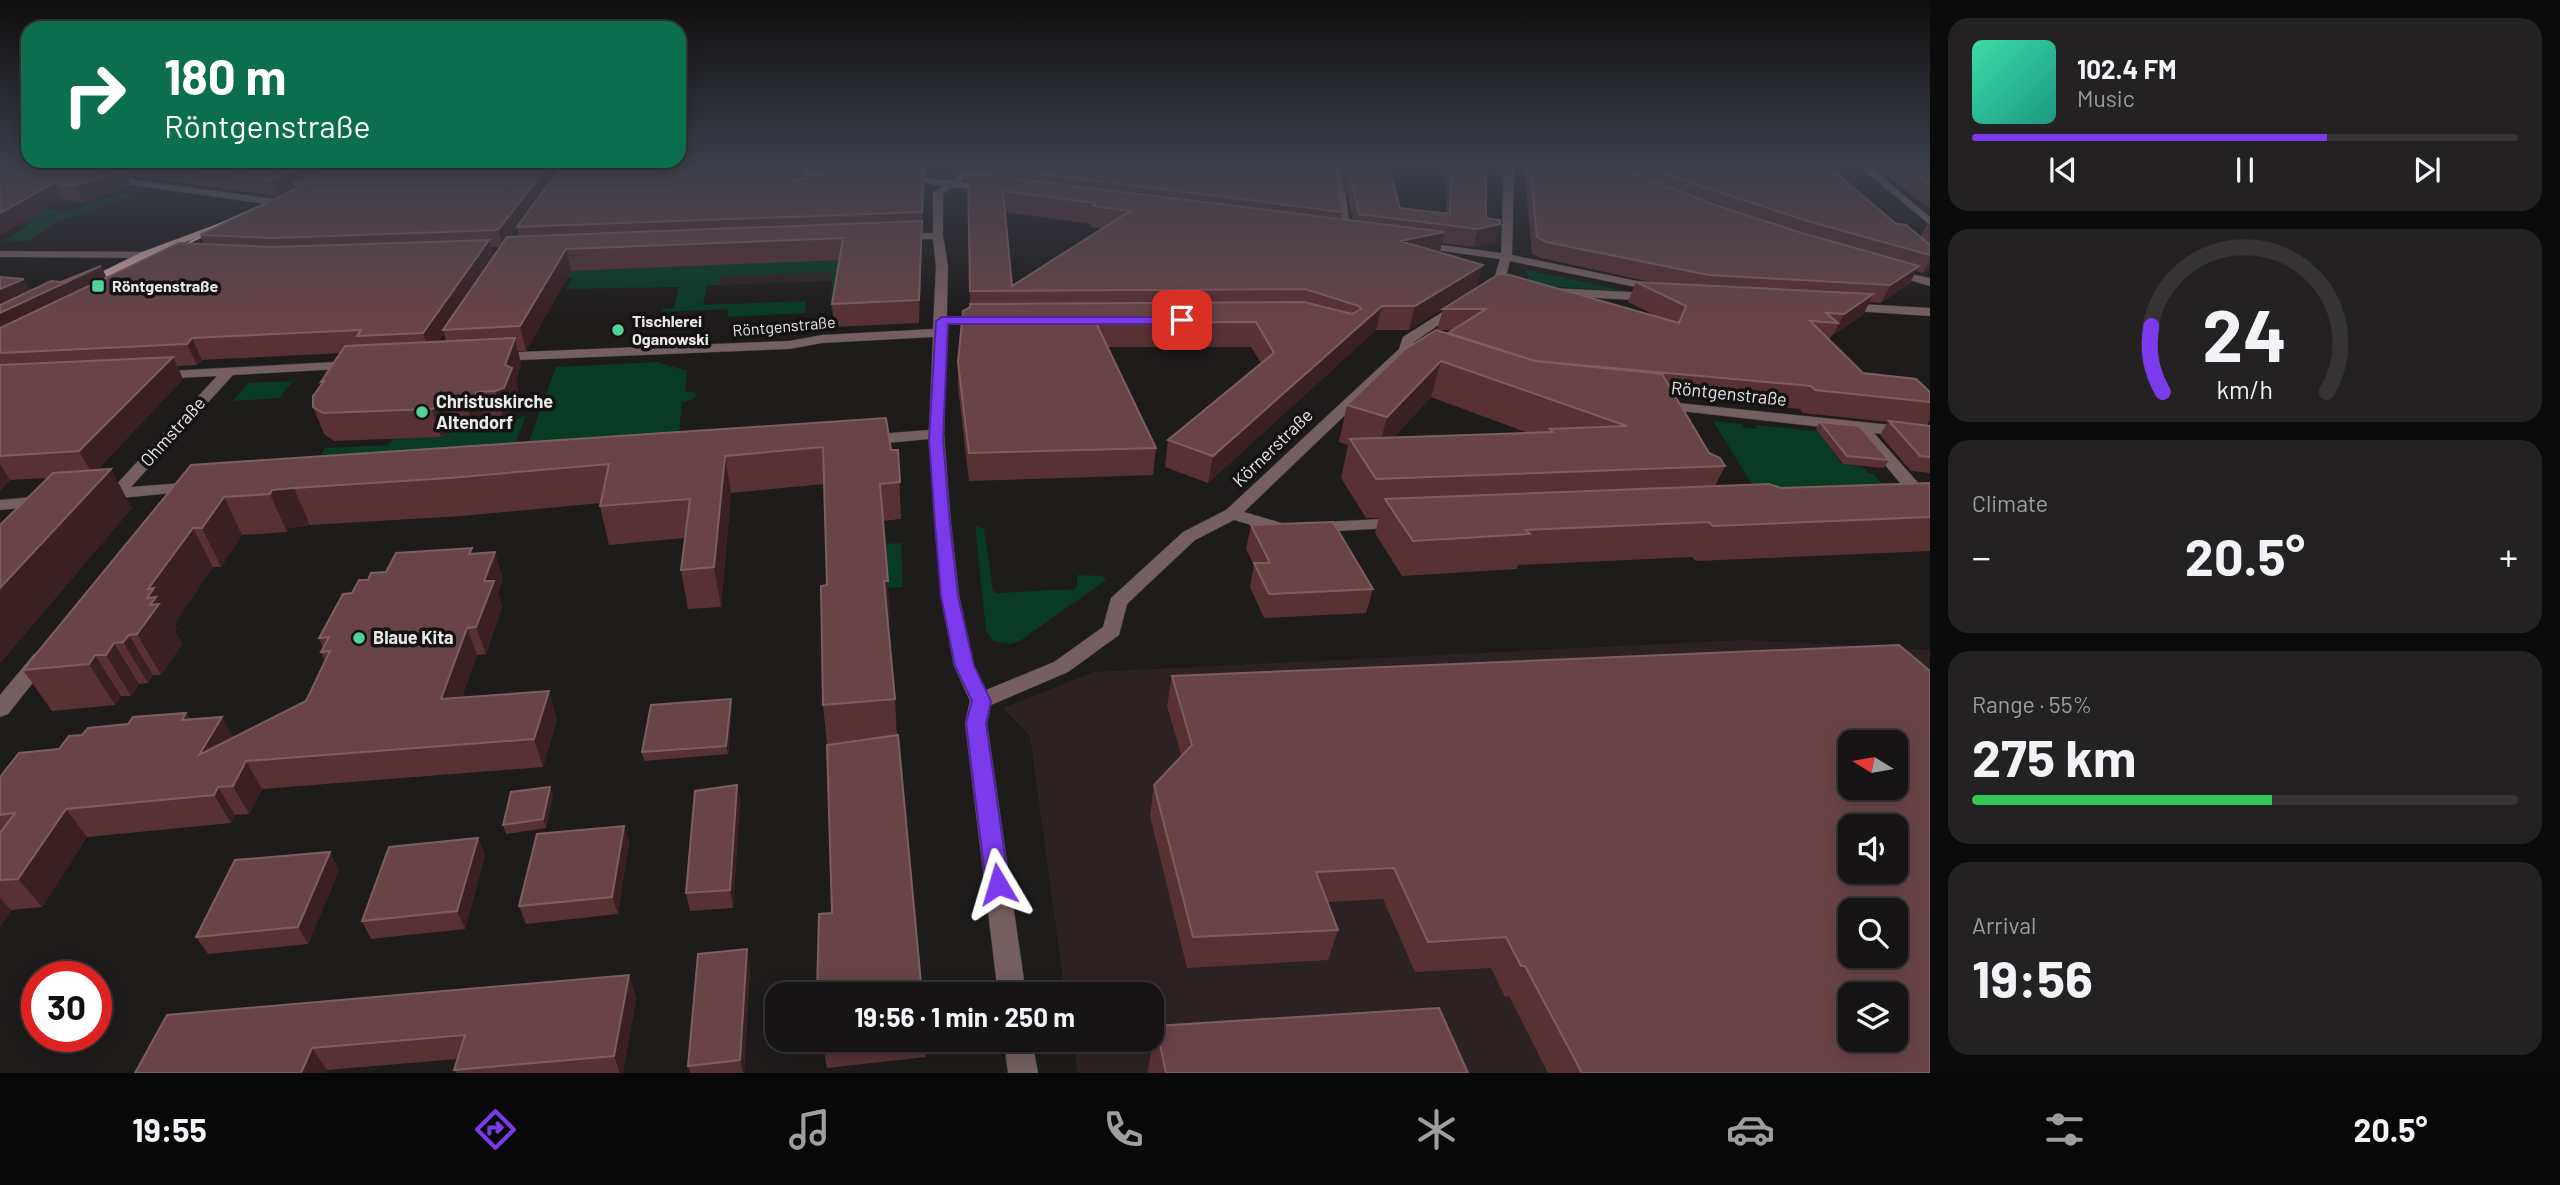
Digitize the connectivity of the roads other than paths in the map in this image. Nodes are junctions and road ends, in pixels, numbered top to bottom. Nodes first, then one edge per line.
1 (938, 216) edge
2 (1344, 216) edge
3 (1507, 216) edge
4 (238, 219) edge
5 (210, 231) junction
6 (938, 236) junction
7 (1348, 237) edge
8 (890, 238) edge
9 (1402, 243) edge
10 (0, 254) edge
11 (152, 255) junction
12 (1506, 257) junction
13 (175, 259) junction
14 (1881, 269) edge
15 (155, 270) edge
16 (1930, 282) edge
17 (1491, 288) junction
18 (73, 289) edge
19 (1511, 290) edge
20 (1533, 291) edge
21 (1835, 306) edge
22 (1930, 312) edge
23 (944, 325) junction
24 (478, 358) edge
25 (362, 364) edge
26 (228, 372) junction
27 (136, 376) edge
28 (1670, 421) edge
29 (1862, 428) junction
30 (936, 434) junction
31 (1930, 434) edge
32 (847, 441) edge
33 (205, 487) edge
34 (180, 488) junction
35 (118, 492) junction
36 (87, 496) edge
37 (62, 499) edge
38 (0, 505) edge
39 (1902, 505) edge
40 (161, 511) edge
41 (1232, 514) junction
42 (1422, 522) edge
43 (51, 647) edge
44 (981, 701) junction
45 (0, 709) edge
46 (1010, 982) edge
47 (1020, 1052) edge
48 (1023, 1073) edge

1 - 6 street
2 - 7 street
3 - 12 street
4 - 5 main road
5 - 11 main road
5 - 13 main road
6 - 8 street
6 - 23 street
9 - 12 street
10 - 11 street
11 - 13 street
11 - 18 main road
12 - 17 street
12 - 20 street
13 - 15 main road
14 - 16 street
17 - 19 street
17 - 41 street, Körnerstraße
21 - 22 street
23 - 24 street, Röntgenstraße
23 - 30 street
25 - 26 street
26 - 27 street
26 - 35 street, Ohmstraße
28 - 29 street, Röntgenstraße
29 - 31 street, Röntgenstraße
29 - 39 street
30 - 32 street
30 - 44 street
33 - 34 street
34 - 35 street
34 - 40 street
35 - 36 street
37 - 38 street
41 - 42 street
41 - 44 street, Körnerstraße
43 - 45 street
44 - 46 street
47 - 48 street

